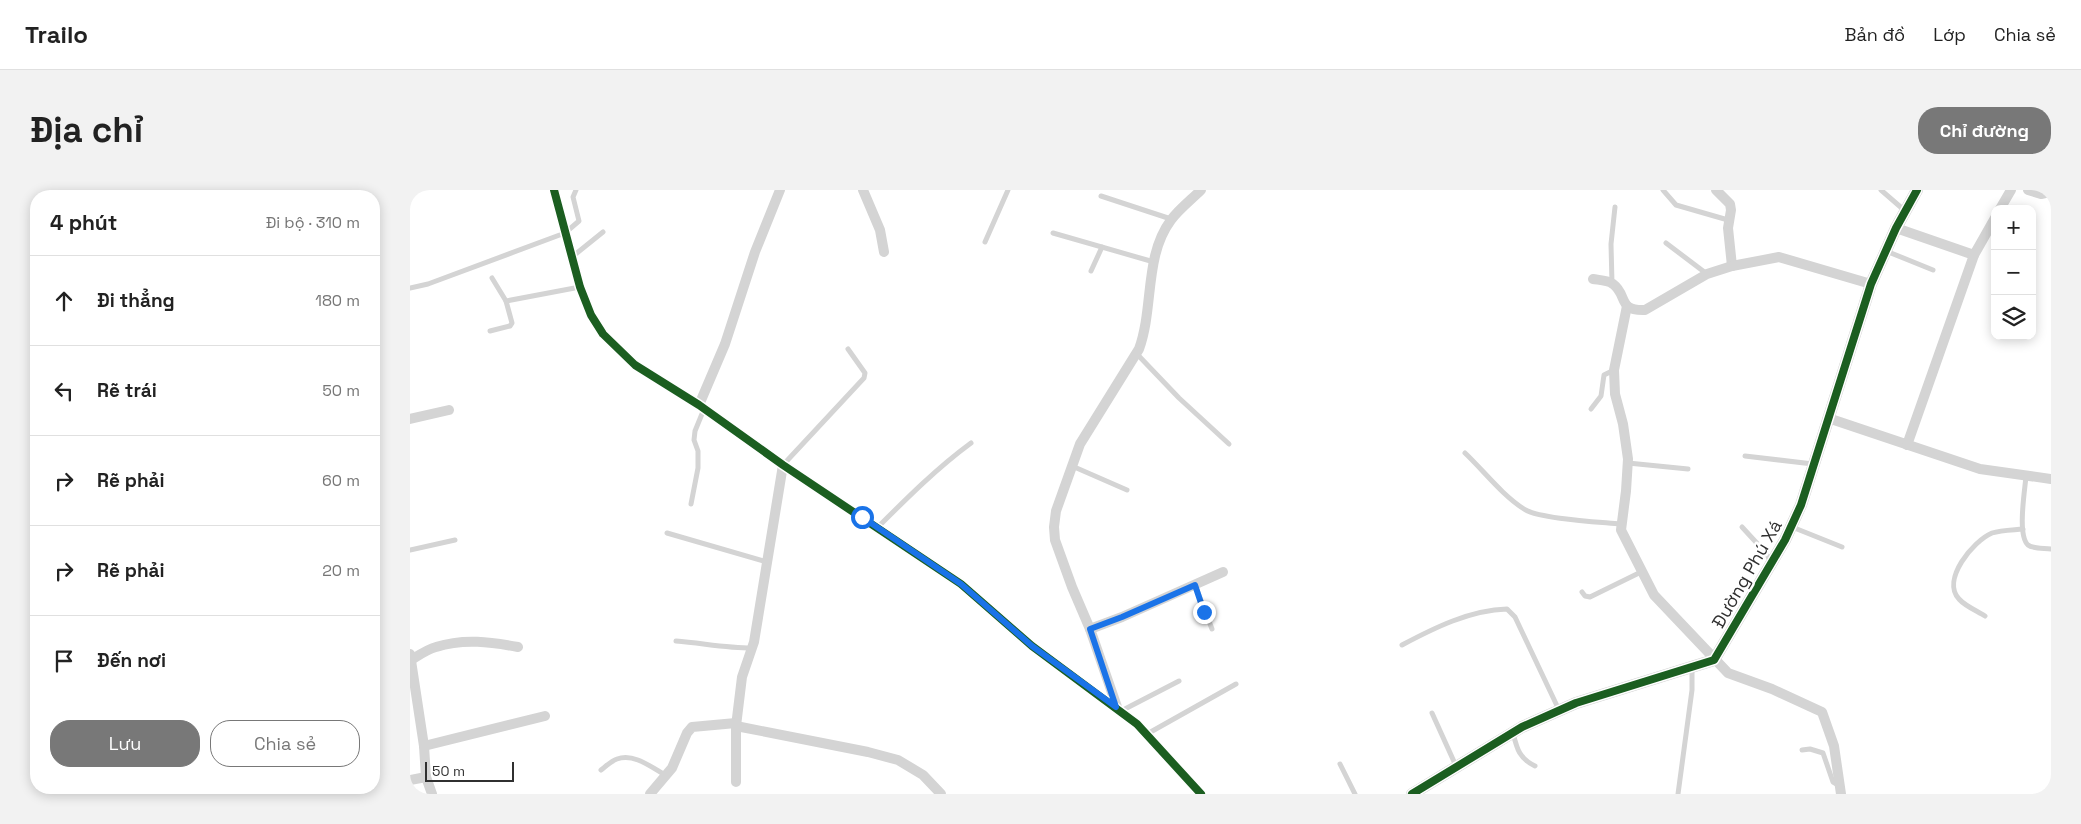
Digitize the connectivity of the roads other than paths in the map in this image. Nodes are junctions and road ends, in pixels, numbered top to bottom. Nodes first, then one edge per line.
1 (554, 190) edge
2 (576, 190) edge
3 (780, 190) edge
4 (863, 190) edge
5 (1008, 190) edge
6 (1201, 190) edge
7 (1664, 190) edge
8 (1716, 190) edge
9 (1881, 190) edge
10 (1917, 190) edge
11 (2011, 190) edge
12 (2028, 190) edge
13 (2051, 192) edge
14 (1101, 196) dead end
15 (2002, 205) edge
16 (1615, 207) dead end
17 (1904, 210) junction
18 (1171, 219) junction
19 (1728, 220) junction
20 (1991, 225) edge
21 (1896, 228) junction
22 (603, 232) dead end
23 (565, 233) junction
24 (1053, 233) dead end
25 (985, 242) dead end
26 (1666, 243) dead end
27 (1102, 247) junction
28 (1885, 251) junction
29 (884, 252) dead end
30 (1974, 255) junction
31 (572, 257) junction
32 (1154, 262) junction
33 (1732, 266) junction
34 (1933, 270) dead end
35 (1091, 272) dead end
36 (1707, 274) junction
37 (492, 278) dead end
38 (1593, 279) dead end
39 (1612, 283) junction
40 (1871, 284) junction
41 (580, 287) junction
42 (410, 288) edge
43 (506, 301) junction
44 (1627, 306) junction
45 (490, 331) dead end
46 (848, 349) dead end
47 (1136, 353) junction
48 (1614, 370) junction
49 (702, 407) junction
50 (1591, 409) dead end
51 (450, 410) dead end
52 (1828, 418) junction
53 (410, 419) edge
54 (971, 443) dead end
55 (1229, 444) dead end
56 (1907, 445) junction
57 (1465, 453) dead end
58 (1745, 456) dead end
59 (1628, 464) junction
60 (1814, 464) junction
61 (782, 465) junction
62 (1072, 466) junction
63 (1688, 469) dead end
64 (2026, 476) junction
65 (2051, 480) edge
66 (1127, 490) dead end
67 (690, 504) dead end
68 (1620, 524) junction
69 (1791, 526) junction
70 (1742, 527) dead end
71 (877, 528) junction
72 (2023, 530) junction
73 (667, 533) dead end
74 (455, 540) dead end
75 (1842, 547) dead end
76 (2051, 549) edge
77 (410, 550) edge
78 (767, 562) junction
79 (1772, 563) junction
80 (1223, 572) dead end
81 (1641, 572) junction
82 (1195, 585) junction
83 (1582, 592) dead end
84 (1985, 616) dead end
85 (1090, 629) junction
86 (1212, 629) dead end
87 (676, 642) dead end
88 (1402, 645) dead end
89 (518, 647) dead end
90 (752, 648) junction
91 (411, 657) edge
92 (1714, 660) junction
93 (1692, 666) junction
94 (1179, 681) dead end
95 (1236, 684) dead end
96 (1119, 709) junction
97 (1559, 710) junction
98 (1432, 713) dead end
99 (545, 716) dead end
100 (736, 725) junction
101 (1513, 732) junction
102 (1146, 734) junction
103 (424, 746) junction
104 (1802, 750) dead end
105 (1340, 764) dead end
106 (1456, 766) junction
107 (1535, 766) dead end
108 (601, 770) dead end
109 (665, 775) junction
110 (426, 777) junction
111 (410, 780) edge
112 (736, 782) dead end
113 (1841, 790) edge
114 (432, 794) edge
115 (650, 794) edge
116 (941, 794) edge
117 (1201, 794) edge
118 (1355, 794) edge
119 (1412, 794) edge
120 (1678, 794) edge

1 - 23 street
2 - 23 lane
3 - 49 street
4 - 29 street
5 - 25 lane
6 - 18 street
7 - 19 lane
8 - 19 street
9 - 17 lane
10 - 17 street, Đường Phú Xá
11 - 15 street
12 - 13 street
14 - 18 lane
16 - 39 lane
17 - 21 street, Đường Phú Xá
18 - 32 street
19 - 33 street
20 - 30 street
21 - 28 street, Đường Phú Xá
21 - 30 street
22 - 31 lane
23 - 31 street
23 - 42 lane
24 - 27 lane
26 - 36 lane
27 - 32 lane
27 - 35 lane
28 - 34 lane
28 - 40 street, Đường Phú Xá
30 - 56 street
31 - 41 street
32 - 47 street
33 - 36 street
33 - 40 street
36 - 44 street
37 - 43 lane
38 - 39 street
39 - 44 street
40 - 52 street, Đường Phú Xá
41 - 43 lane
41 - 49 street
43 - 45 lane
44 - 48 street
46 - 61 lane
47 - 55 lane
47 - 62 street
48 - 50 lane
48 - 59 street
49 - 61 street
49 - 67 lane
51 - 53 street
52 - 56 street
52 - 60 street, Đường Phú Xá
54 - 71 lane
56 - 64 street
57 - 68 lane
58 - 60 lane
59 - 63 lane
59 - 68 street
60 - 69 street, Đường Phú Xá
61 - 71 street
61 - 78 street
62 - 66 lane
62 - 85 street
64 - 65 street
64 - 72 lane
68 - 81 street
69 - 75 lane
69 - 79 street, Đường Phú Xá
70 - 79 lane
71 - 96 street
72 - 76 lane
72 - 84 lane
73 - 78 lane
74 - 77 lane
78 - 90 street
79 - 92 street, Đường Phú Xá
80 - 82 street
81 - 83 lane
81 - 92 street
82 - 85 street
82 - 86 lane
85 - 96 street
87 - 90 lane
88 - 97 lane
89 - 91 street
90 - 100 street
91 - 103 street
92 - 93 street
92 - 113 street
93 - 97 street
93 - 120 lane
94 - 96 lane
95 - 102 lane
96 - 102 street
97 - 101 street
98 - 106 lane
99 - 103 street
100 - 109 street
100 - 112 street
100 - 116 street
101 - 106 street
101 - 107 lane
102 - 117 street
103 - 110 street
104 - 113 lane
105 - 118 lane
106 - 119 street
108 - 109 lane
109 - 115 street
110 - 111 street
110 - 114 street

